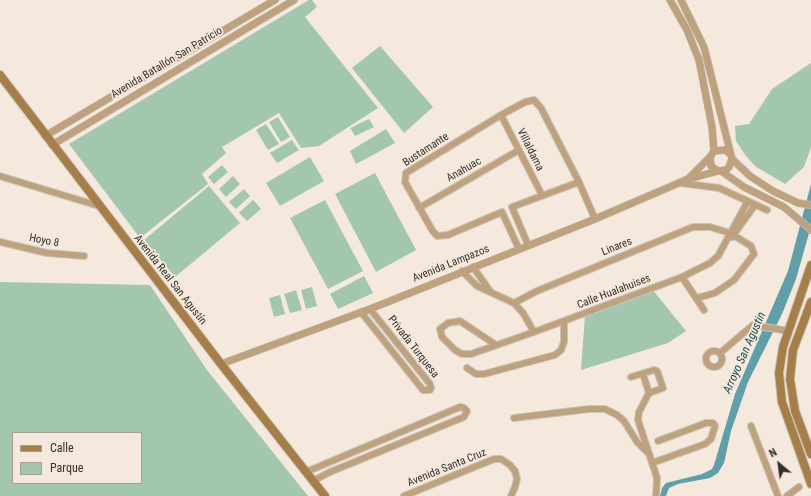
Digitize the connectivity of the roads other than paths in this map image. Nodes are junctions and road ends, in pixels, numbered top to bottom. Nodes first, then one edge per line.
1 (275, 0) edge
2 (294, 0) edge
3 (670, 0) edge
4 (681, 0) edge
5 (0, 75) edge
6 (501, 115) junction
7 (46, 136) junction
8 (52, 145) junction
9 (519, 150) junction
10 (712, 154) junction
11 (730, 156) junction
12 (719, 171) junction
13 (0, 176) edge
14 (688, 179) junction
15 (579, 182) junction
16 (680, 183) junction
17 (542, 195) junction
18 (748, 201) junction
19 (756, 205) junction
20 (811, 205) edge
21 (99, 206) junction
22 (419, 208) junction
23 (767, 210) dead end
24 (595, 219) junction
25 (811, 230) edge
26 (732, 234) junction
27 (0, 242) edge
28 (528, 245) junction
29 (519, 249) junction
30 (84, 256) dead end
31 (811, 265) edge
32 (473, 267) junction
33 (462, 271) junction
34 (682, 277) junction
35 (490, 291) junction
36 (697, 298) junction
37 (811, 302) edge
38 (514, 303) junction
39 (370, 309) junction
40 (704, 310) dead end
41 (361, 312) junction
42 (564, 321) junction
43 (788, 331) junction
44 (534, 332) junction
45 (496, 345) junction
46 (404, 351) junction
47 (720, 353) dead end
48 (397, 356) junction
49 (221, 364) junction
50 (467, 368) dead end
51 (643, 374) junction
52 (631, 377) dead end
53 (649, 393) junction
54 (514, 418) dead end
55 (751, 426) dead end
56 (390, 438) junction
57 (658, 441) dead end
58 (393, 445) junction
59 (648, 453) junction
60 (811, 454) edge
61 (652, 463) junction
62 (306, 472) junction
63 (313, 481) junction
64 (811, 484) edge
65 (799, 487) dead end
66 (325, 496) edge
67 (404, 496) edge
68 (511, 496) edge
69 (656, 496) edge
70 (778, 496) edge
71 (787, 496) edge

1 - 7 street, Avenida Batallón San Patricio
2 - 8 street, Avenida Batallón San Patricio
3 - 10 street
4 - 11 street
5 - 7 main road, Avenida Real San Agustín
6 - 9 street, Villaldama
6 - 15 street, Bustamante
6 - 22 street, Bustamante
7 - 8 main road, Avenida Real San Agustín
8 - 21 main road, Avenida Real San Agustín
9 - 17 street, Villaldama
9 - 22 street, Anahuac
10 - 11 street
10 - 12 street
10 - 14 street, Avenida Lampazos
11 - 12 street
11 - 20 street
12 - 14 street, Avenida Lampazos
12 - 25 street
13 - 21 street
14 - 16 street, Avenida Lampazos
15 - 17 street
15 - 24 street, Bustamante
16 - 18 street
16 - 24 street, Avenida Lampazos
17 - 28 street
18 - 19 street
18 - 26 street, Calle Hualahuises
19 - 23 street
19 - 26 street, Calle Hualahuises
21 - 49 main road, Avenida Real San Agustín
22 - 29 street, Bustamante
24 - 28 street, Avenida Lampazos
26 - 34 street, Calle Hualahuises
26 - 36 street, Linares
26 - 38 street, Linares
27 - 30 street, Hoyo 8
28 - 29 street, Avenida Lampazos
29 - 32 street, Avenida Lampazos
31 - 43 main road
32 - 33 street, Avenida Lampazos
32 - 35 street
33 - 35 street
33 - 39 street, Avenida Lampazos
34 - 36 street
34 - 42 street, Calle Hualahuises
35 - 38 street
36 - 40 street
37 - 60 main road
38 - 44 street
39 - 41 street, Avenida Lampazos
39 - 46 street, Privada Turquesa
41 - 48 street, Privada Turquesa
41 - 49 street, Avenida Lampazos
42 - 44 street, Calle Hualahuises
42 - 50 street
43 - 47 street
43 - 64 main road
44 - 45 street, Calle Hualahuises
45 - 45 street, Calle Hualahuises
46 - 48 street
46 - 48 street, Privada Turquesa
49 - 62 main road, Avenida Real San Agustín
51 - 52 street
51 - 53 street
51 - 53 street
53 - 59 street
54 - 59 street
55 - 70 street
56 - 58 street
56 - 58 street
56 - 62 street
57 - 61 street
58 - 63 street
59 - 61 street
61 - 69 street
62 - 63 main road, Avenida Real San Agustín
63 - 66 main road, Avenida Real San Agustín
65 - 71 street
67 - 68 street, Avenida Santa Cruz

